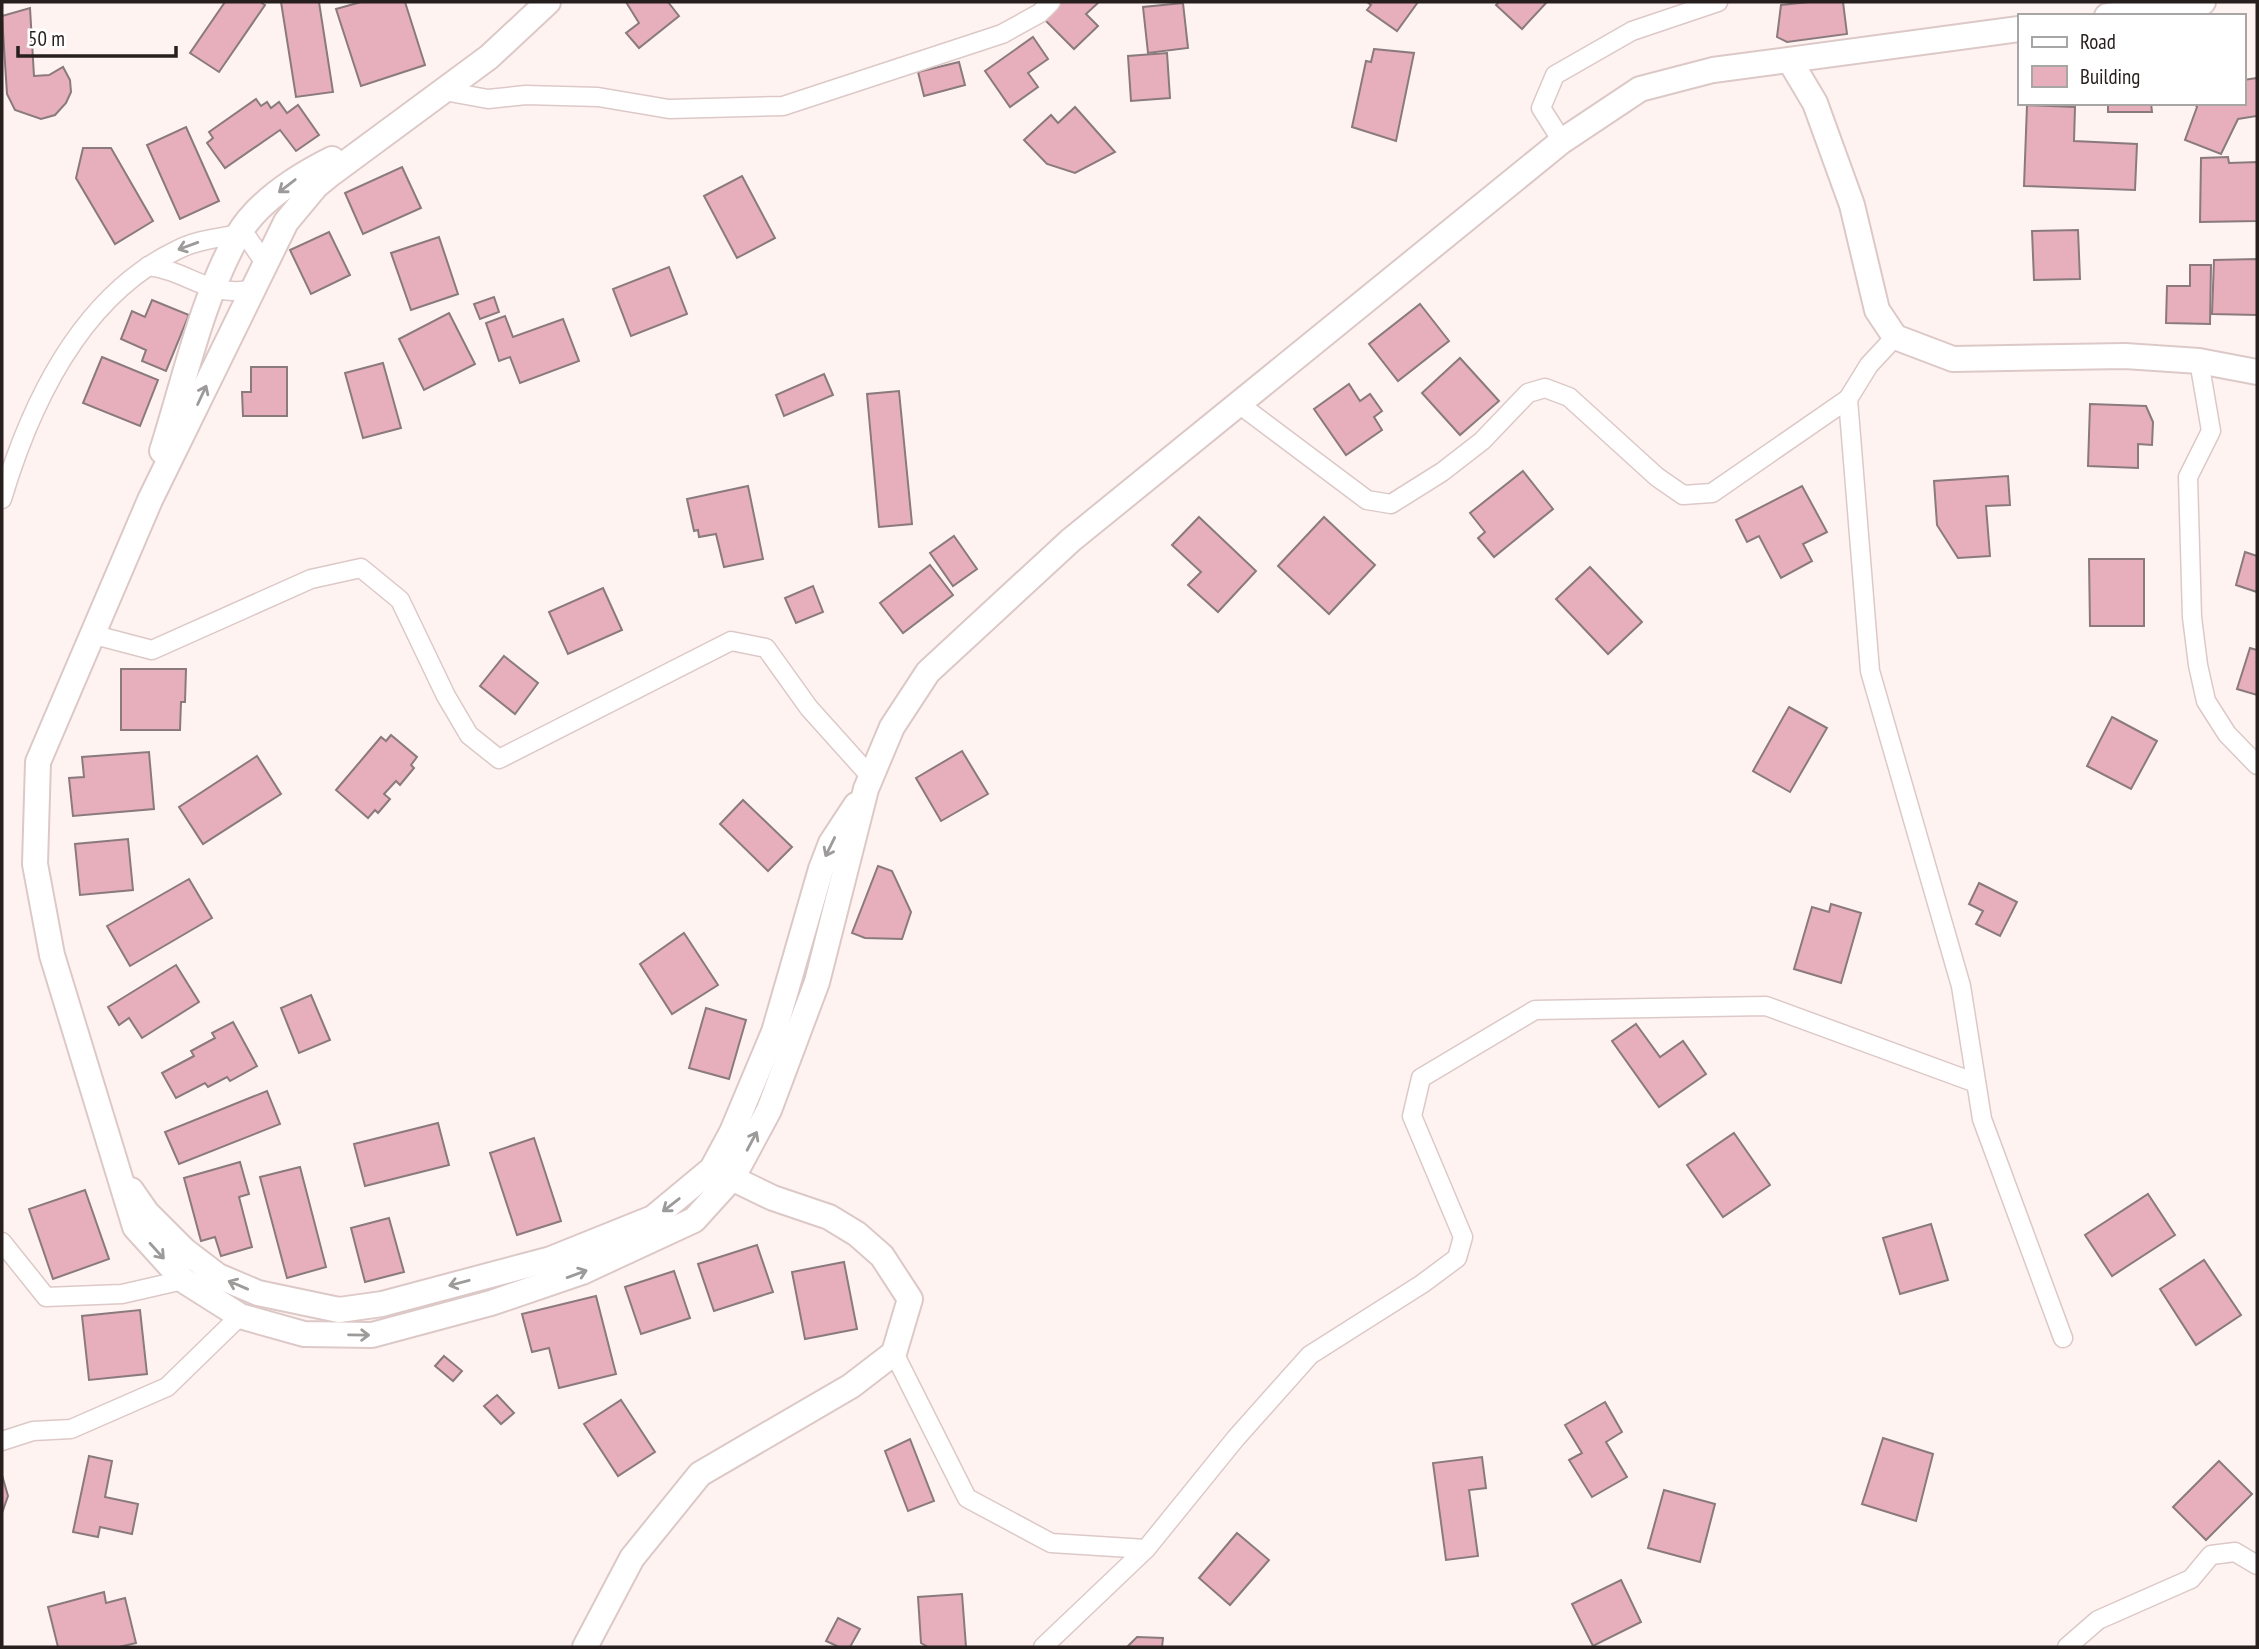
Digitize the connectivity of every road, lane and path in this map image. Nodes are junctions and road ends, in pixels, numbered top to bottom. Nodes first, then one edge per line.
1 (548, 2) edge
2 (1051, 2) edge
3 (1710, 2) edge
4 (2203, 2) edge
5 (2121, 14) edge
6 (2018, 29) edge
7 (1790, 61) junction
8 (444, 91) junction
9 (389, 130) junction
10 (1562, 141) junction
11 (239, 234) junction
12 (265, 263) junction
13 (148, 266) junction
14 (213, 290) junction
15 (251, 290) junction
16 (1895, 337) junction
17 (2199, 361) junction
18 (2257, 372) edge
19 (1848, 399) junction
20 (1239, 404) junction
21 (2, 499) edge
22 (150, 500) junction
23 (90, 634) junction
24 (2257, 765) edge
25 (869, 783) junction
26 (1976, 1083) junction
27 (116, 1169) junction
28 (722, 1173) junction
29 (2, 1242) edge
30 (183, 1280) junction
31 (240, 1316) junction
32 (2063, 1338) dead end
33 (894, 1353) junction
34 (2, 1441) edge
35 (1146, 1549) junction
36 (2257, 1565) edge
37 (585, 1647) edge
38 (1043, 1647) edge
39 (2067, 1647) edge

1 - 8 main road
2 - 8 street
3 - 10 street
4 - 5 main road
6 - 7 main road
7 - 10 main road
7 - 16 main road
8 - 9 main road
9 -> 11 main road
9 - 12 main road
10 - 20 main road
11 - 12 street
11 -> 13 street
11 - 14 main road
12 - 15 main road
13 - 14 street
13 - 21 street
14 - 15 street
14 - 22 main road
22 -> 15 main road
16 - 17 main road
16 - 19 street
17 - 18 main road
17 - 24 street
19 - 20 street
19 - 26 street
20 - 25 main road
22 - 23 main road
23 - 25 street
23 - 27 main road
25 - 28 main road
26 - 32 street
26 - 35 street
28 -> 27 main road
27 -> 30 main road
31 -> 28 main road
28 - 33 main road
29 - 30 street
30 - 31 main road
31 - 34 street
33 - 35 street
33 - 37 main road
35 - 38 street
36 - 39 street

